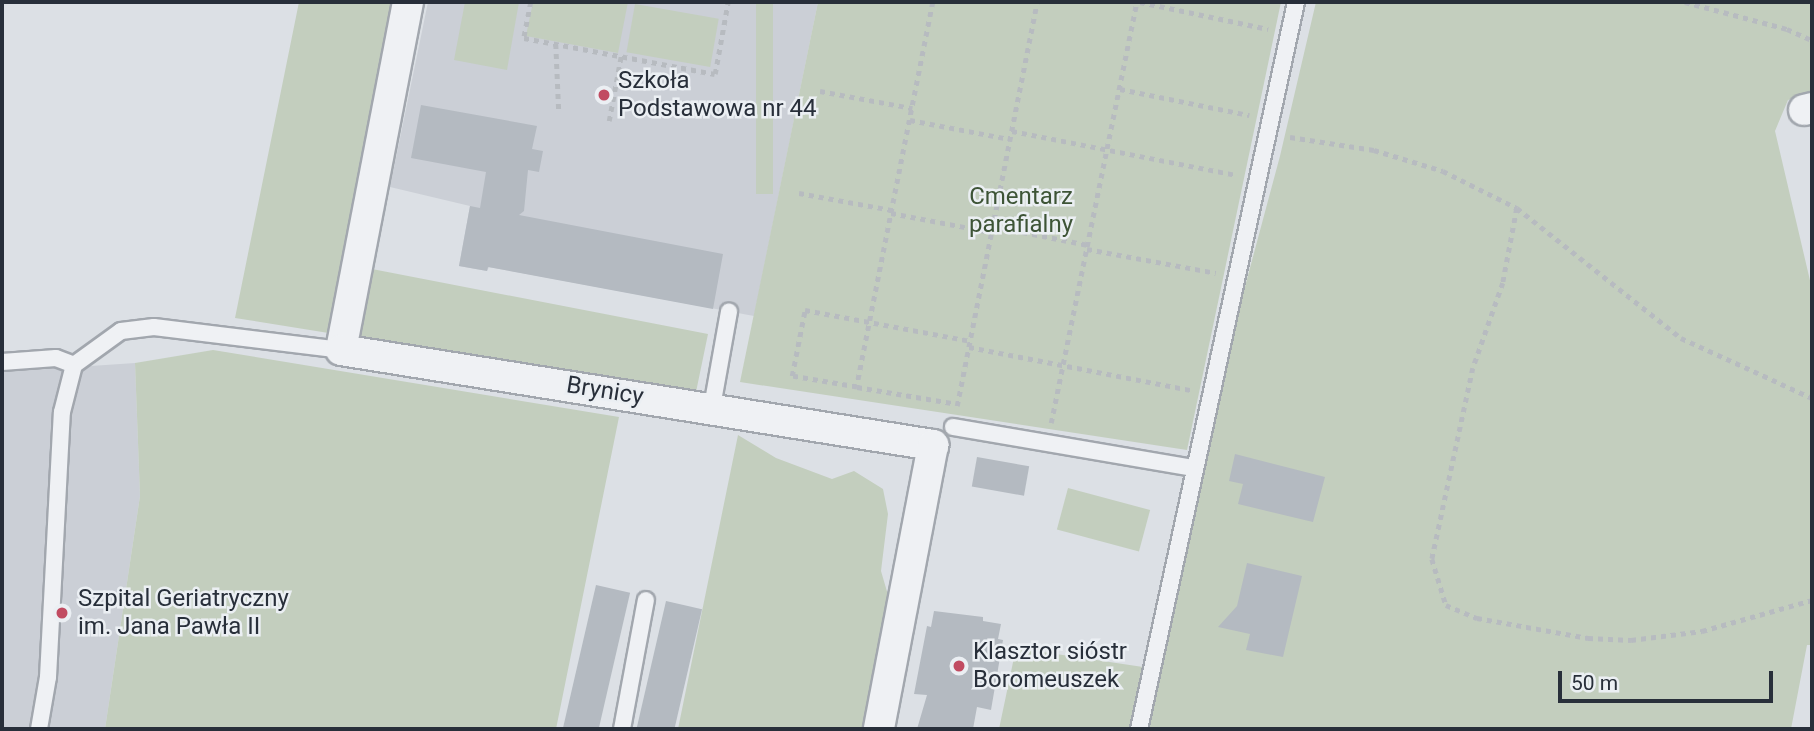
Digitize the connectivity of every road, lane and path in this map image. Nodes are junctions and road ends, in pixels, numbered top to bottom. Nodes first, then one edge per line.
1 (408, 2) edge
2 (531, 2) edge
3 (728, 2) edge
4 (933, 2) edge
5 (1037, 2) edge
6 (1139, 2) edge
7 (1296, 2) edge
8 (1685, 2) edge
9 (1268, 29) junction
10 (1289, 33) junction
11 (1812, 40) edge
12 (1265, 41) dead end
13 (556, 44) junction
14 (621, 56) junction
15 (1120, 89) junction
16 (820, 91) dead end
17 (1251, 102) dead end
18 (912, 108) junction
19 (559, 112) dead end
20 (1249, 114) junction
21 (910, 120) junction
22 (608, 121) dead end
23 (1246, 127) dead end
24 (1012, 131) junction
25 (1268, 134) junction
26 (1010, 139) junction
27 (1108, 148) junction
28 (1238, 163) dead end
29 (1236, 175) junction
30 (1233, 187) dead end
31 (799, 193) dead end
32 (1517, 208) junction
33 (892, 212) junction
34 (992, 229) junction
35 (1087, 247) junction
36 (1218, 261) dead end
37 (1216, 273) junction
38 (1213, 286) dead end
39 (729, 312) dead end
40 (870, 320) junction
41 (970, 344) junction
42 (341, 350) junction
43 (2, 362) edge
44 (74, 365) junction
45 (1063, 365) junction
46 (1195, 377) dead end
47 (857, 387) junction
48 (1193, 390) junction
49 (1812, 398) edge
50 (1190, 404) dead end
51 (712, 407) junction
52 (954, 419) junction
53 (1038, 421) dead end
54 (1051, 424) junction
55 (1064, 426) dead end
56 (1194, 468) junction
57 (646, 600) dead end
58 (1812, 600) edge
59 (39, 729) edge
60 (622, 729) edge
61 (879, 729) edge
62 (1139, 729) edge

1 - 42 street
2 - 13 path
3 - 14 path
4 - 18 path
5 - 24 path
6 - 9 path
6 - 15 path
7 - 10 lane
8 - 11 path
9 - 10 path
9 - 12 path
10 - 25 lane
13 - 14 path
13 - 19 path
14 - 22 path
15 - 20 path
15 - 27 path
16 - 18 path
17 - 20 path
18 - 21 path
20 - 23 path
21 - 26 path
21 - 33 path
24 - 26 path
24 - 27 path
25 - 32 path
25 - 56 lane
26 - 34 path
27 - 29 path
27 - 35 path
28 - 29 path
29 - 30 path
31 - 33 path
32 - 49 path
32 - 58 path
33 - 34 path
33 - 40 path
34 - 35 path
34 - 41 path
35 - 37 path
35 - 45 path
36 - 37 path
37 - 38 path
39 - 51 lane
40 - 41 path
40 - 47 path
40 - 47 path
41 - 45 path
41 - 52 path
42 - 44 lane
42 - 51 street, Brynicy
43 - 44 lane
44 - 59 lane
45 - 48 path
45 - 54 path
46 - 48 path
47 - 52 path
48 - 50 path
51 - 52 street, Brynicy
52 - 56 lane
52 - 61 street
53 - 54 path
54 - 55 path
56 - 62 lane
57 - 60 lane

